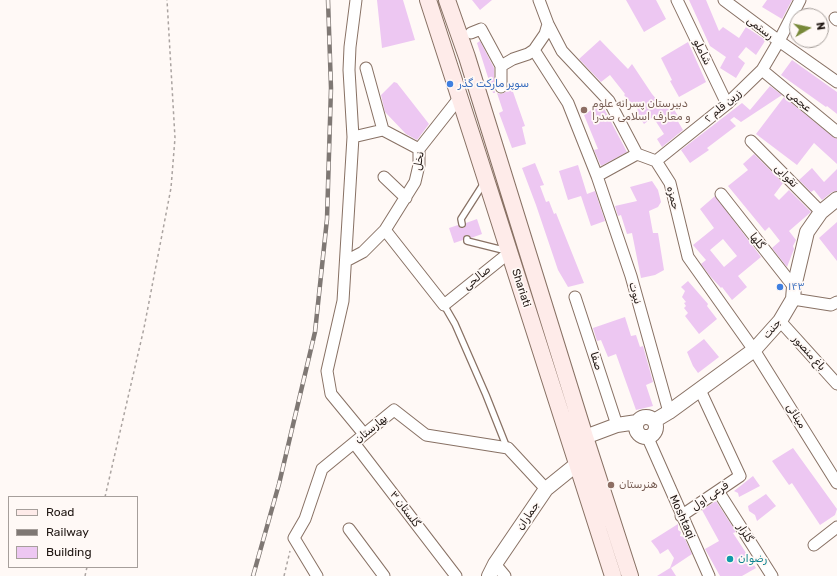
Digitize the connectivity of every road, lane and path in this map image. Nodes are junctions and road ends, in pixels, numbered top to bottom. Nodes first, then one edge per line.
1 (167, 0) edge
2 (356, 0) edge
3 (428, 0) edge
4 (447, 0) edge
5 (539, 0) edge
6 (676, 0) edge
7 (724, 0) edge
8 (800, 0) edge
9 (548, 24) junction
10 (471, 33) dead end
11 (779, 42) junction
12 (534, 50) junction
13 (501, 66) junction
14 (366, 68) dead end
15 (762, 70) junction
16 (837, 82) edge
17 (501, 87) dead end
18 (460, 96) junction
19 (727, 104) junction
20 (383, 130) junction
21 (837, 132) edge
22 (353, 137) junction
23 (751, 141) dead end
24 (420, 149) junction
25 (637, 154) junction
26 (656, 161) junction
27 (384, 176) dead end
28 (597, 176) junction
29 (486, 180) junction
30 (721, 194) dead end
31 (406, 198) junction
32 (836, 200) edge
33 (821, 212) junction
34 (462, 224) dead end
35 (385, 230) junction
36 (467, 239) dead end
37 (510, 252) junction
38 (346, 261) junction
39 (793, 293) junction
40 (574, 297) dead end
41 (444, 305) junction
42 (835, 307) edge
43 (780, 321) junction
44 (754, 350) junction
45 (837, 384) edge
46 (700, 390) junction
47 (669, 412) junction
48 (654, 421) junction
49 (637, 422) junction
50 (617, 425) junction
51 (364, 434) junction
52 (647, 436) junction
53 (585, 437) junction
54 (354, 443) junction
55 (508, 448) junction
56 (577, 464) junction
57 (837, 483) edge
58 (546, 489) junction
59 (718, 491) junction
60 (105, 496) edge
61 (681, 516) junction
62 (837, 527) edge
63 (349, 529) dead end
64 (294, 538) junction
65 (814, 545) dead end
66 (492, 570) edge
67 (767, 574) edge
68 (284, 576) edge
69 (317, 576) edge
70 (384, 576) edge
71 (456, 576) edge
72 (505, 576) edge
73 (613, 576) edge
74 (630, 576) edge
75 (709, 576) edge

1 - 60 path
2 - 22 street
3 - 18 main road, Shariati
4 - 53 main road, Shariati
5 - 9 street
6 - 19 street, شاملو
7 - 11 street, رستمی
8 - 11 street, زرین قلم ۲
9 - 12 street
9 - 25 street
10 - 13 street
11 - 15 street, زرین قلم ۲
11 - 16 street, رستمی
12 - 13 street
12 - 28 street, نبوت
13 - 17 street
14 - 20 street
15 - 19 street, زرین قلم ۲
15 - 21 street, عجمی
18 - 24 street, نخل
18 - 29 main road, Shariati
19 - 26 street, زرین قلم ۲
20 - 22 street
20 - 24 street
22 - 38 street
23 - 33 street, تقوایی
24 - 31 street, نخل
25 - 26 street
25 - 28 street
26 - 44 street, حمزه
27 - 31 street
28 - 47 street, نبوت
29 - 34 lane
29 - 37 main road, Shariati
30 - 39 street, گلها
31 - 35 street, نخل
32 - 33 street, جنت
33 - 39 street, جنت
35 - 38 street, نخل
35 - 41 street
36 - 37 lane
37 - 41 street, صالحی
37 - 56 main road, Shariati
38 - 51 street
39 - 42 street
39 - 43 street, جنت
40 - 50 street, صفا
41 - 55 lane
43 - 44 street, جنت
43 - 45 street, باغ منصور
44 - 46 street, جنت
44 - 57 street, مینائی
46 - 47 street, جنت
46 - 59 street, فرعی اول
47 - 48 street, جنت
48 - 49 street
48 - 52 street
49 - 50 street
49 - 52 street
50 - 53 street
51 - 54 street, بهارستان
51 - 55 street, بهارستان
52 - 61 street, Moshtaqi
53 - 74 main road, Shariati
54 - 64 street, بهارستان
54 - 71 street, گلستان ۳
55 - 58 street
56 - 58 street, جماران
56 - 73 main road, Shariati
58 - 66 street, جماران
59 - 61 street, فرعی اول
59 - 67 street, گلزار
61 - 75 street, Moshtaqi
62 - 65 street
63 - 70 street
64 - 68 path
64 - 69 street
66 - 72 street

